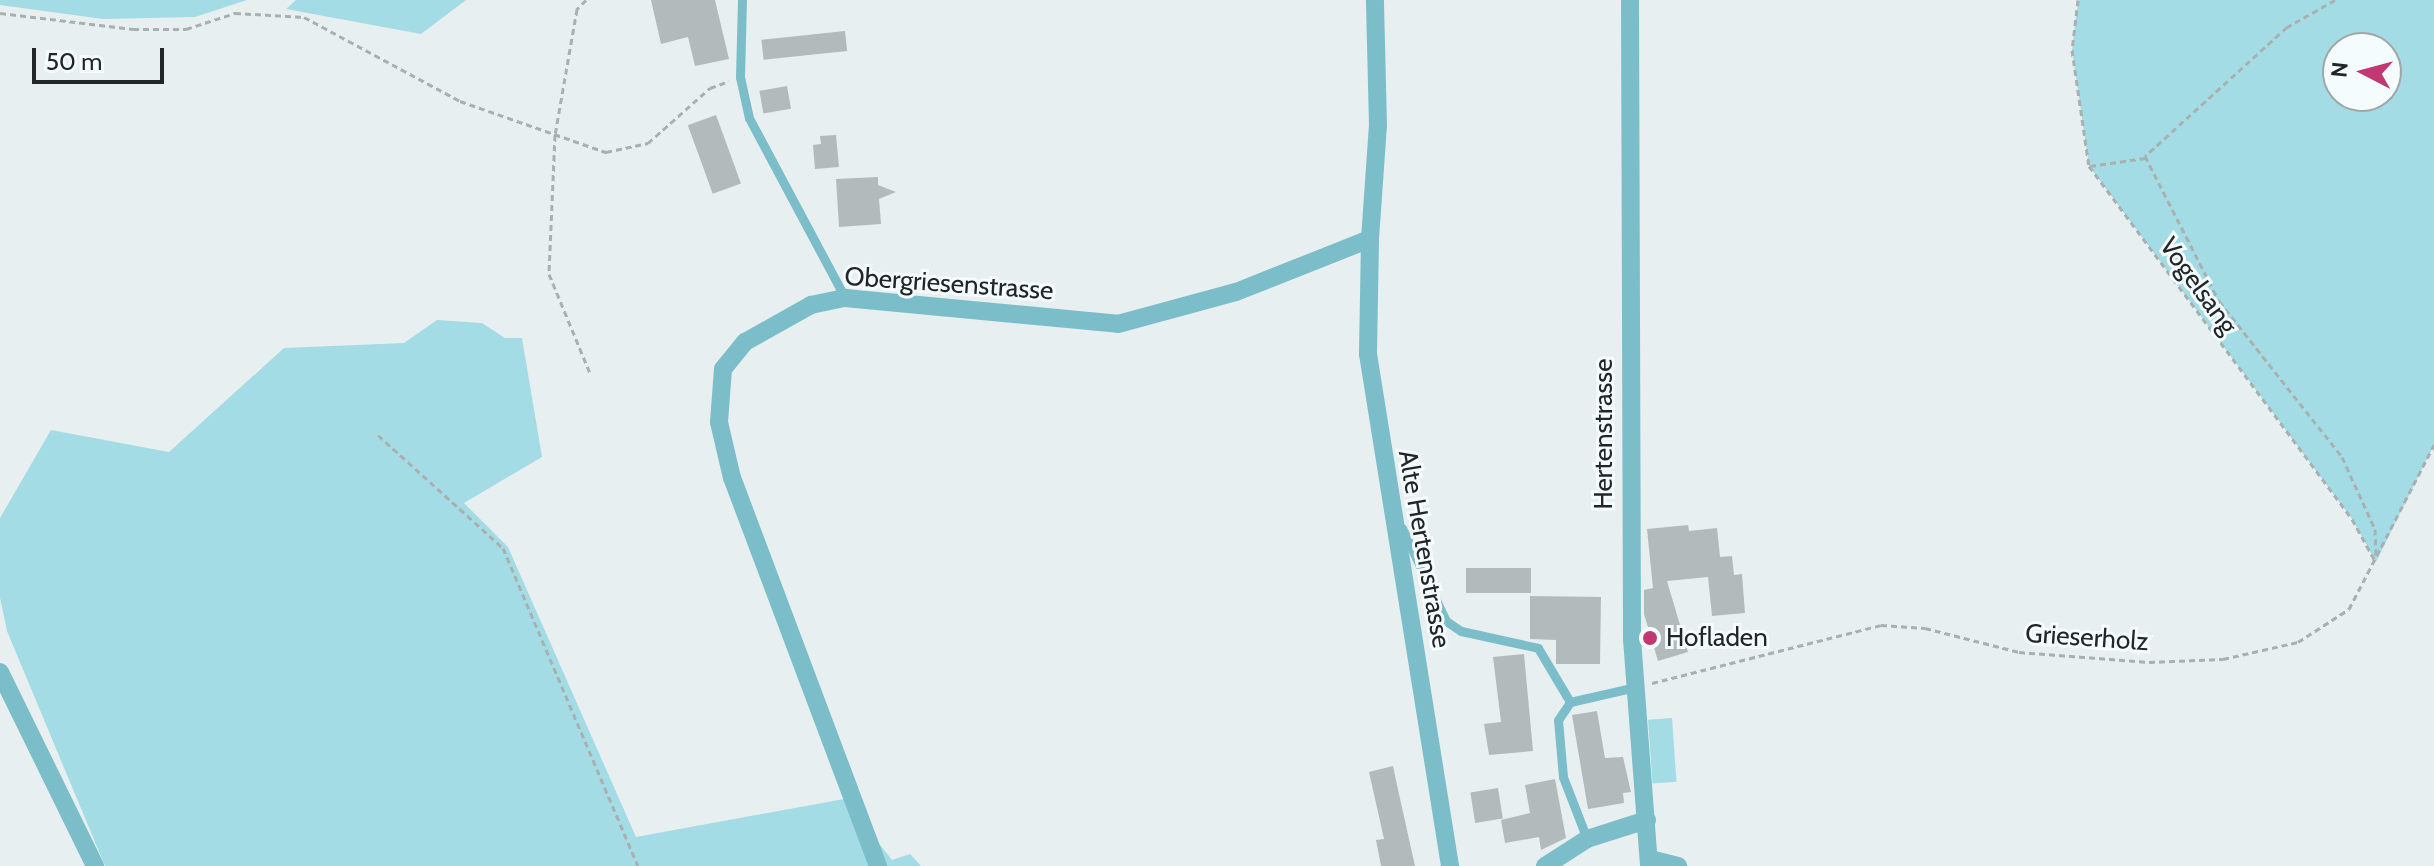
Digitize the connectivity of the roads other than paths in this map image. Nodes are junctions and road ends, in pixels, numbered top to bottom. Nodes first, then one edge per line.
1 (742, 0) edge
2 (1375, 0) edge
3 (1630, 0) edge
4 (1370, 239) junction
5 (845, 298) junction
6 (1385, 484) junction
7 (0, 672) edge
8 (1637, 687) junction
9 (1570, 702) junction
10 (1647, 820) junction
11 (1587, 839) junction
12 (1649, 862) edge
13 (95, 866) edge
14 (878, 866) edge
15 (1450, 866) edge
16 (1545, 866) edge
17 (1678, 866) edge

1 - 5 lane
2 - 4 street
3 - 8 street, Hertenstrasse
4 - 5 street, Obergriesenstrasse
4 - 6 street, Alte Hertenstrasse
5 - 14 street, Obergriesenstrasse
6 - 9 lane
6 - 15 street, Alte Hertenstrasse
7 - 13 street
8 - 9 lane
8 - 10 street, Hertenstrasse
9 - 11 lane
10 - 11 street
10 - 12 street, Hertenstrasse
11 - 16 street
12 - 17 street

